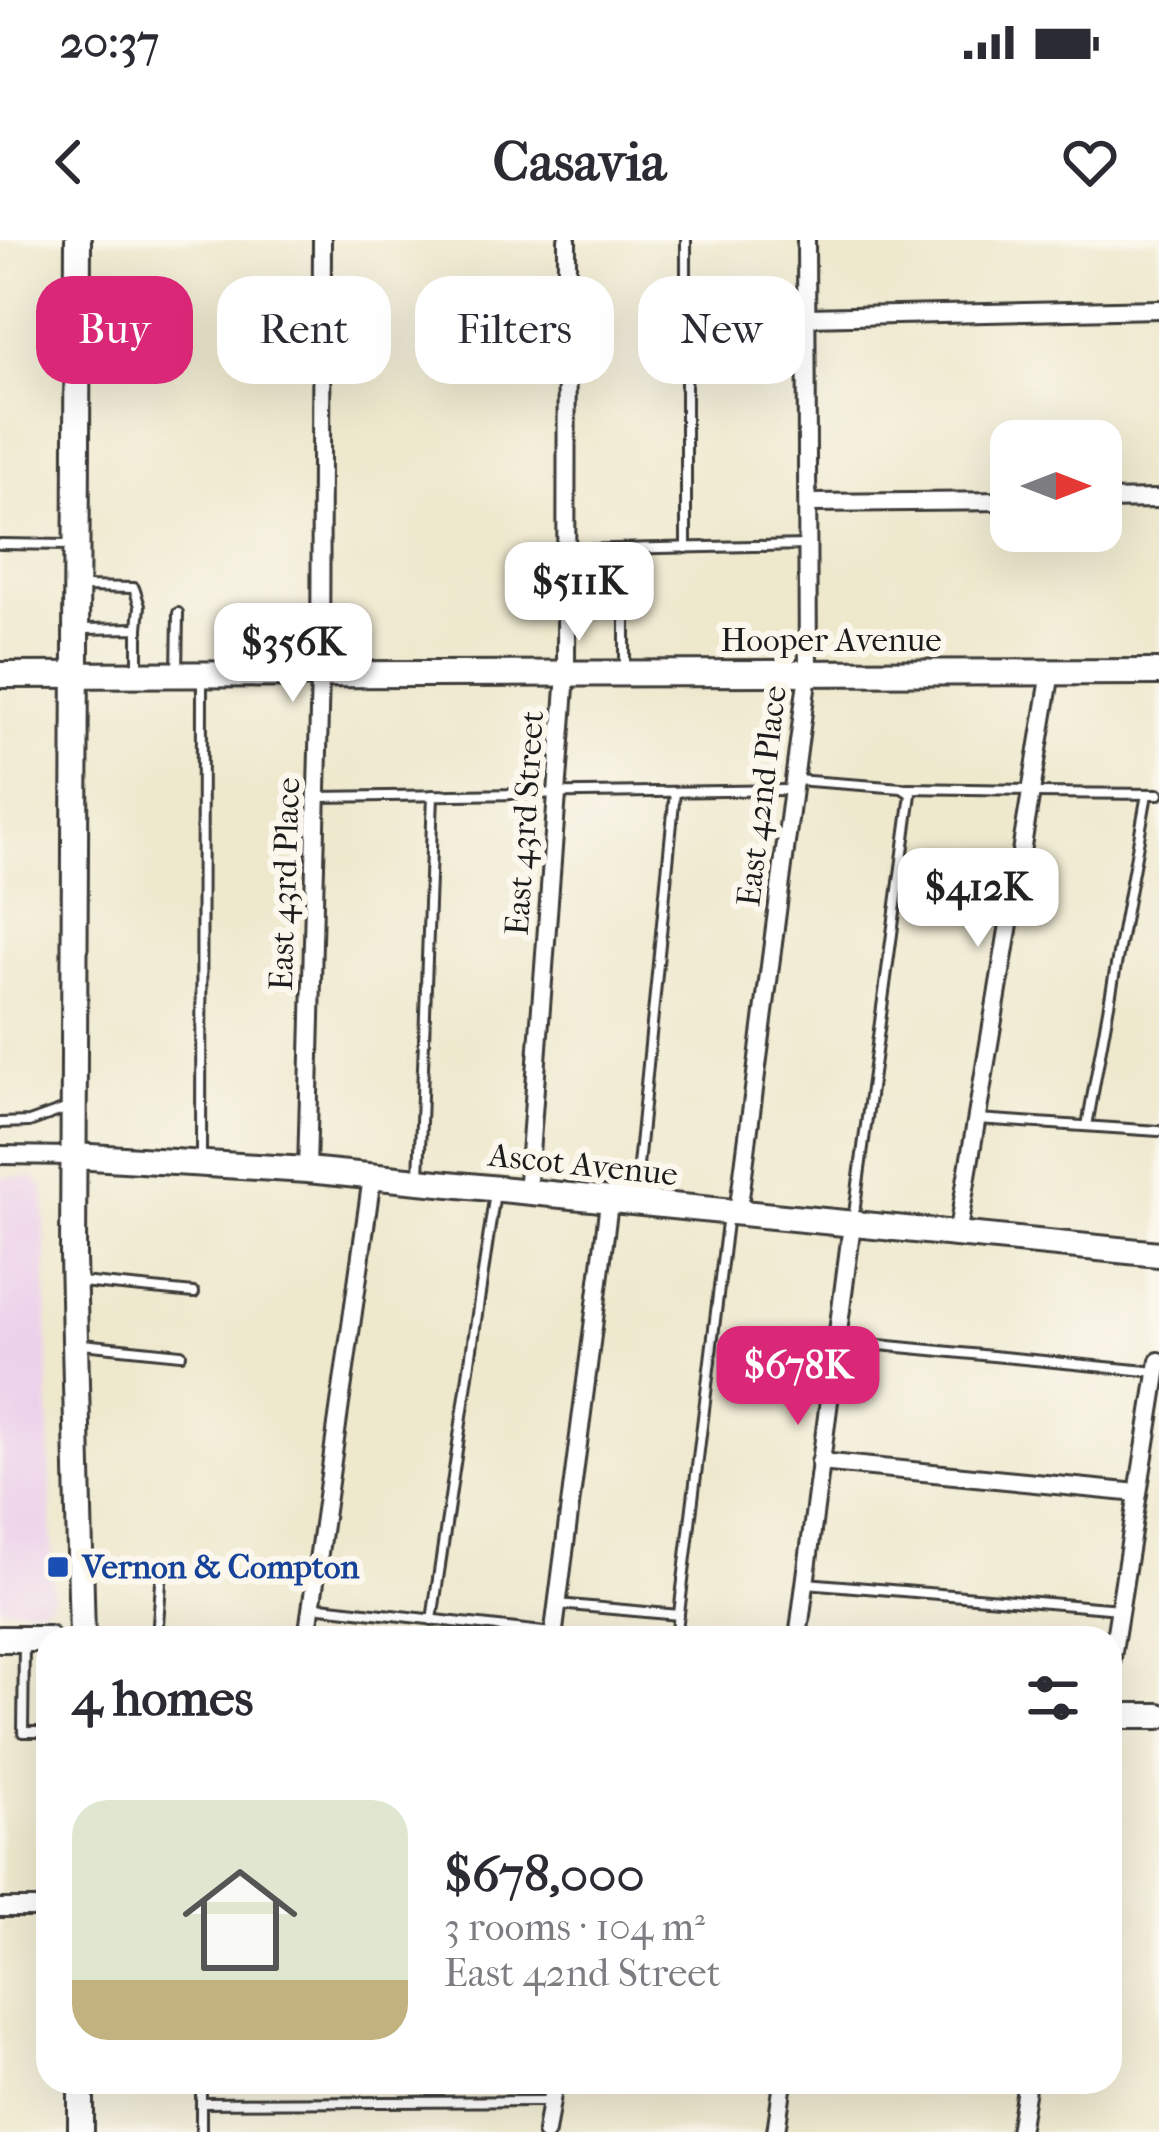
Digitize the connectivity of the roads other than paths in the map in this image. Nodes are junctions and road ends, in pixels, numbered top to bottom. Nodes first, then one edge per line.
1 (78, 240) edge
2 (322, 240) edge
3 (567, 240) edge
4 (686, 240) edge
5 (806, 240) edge
6 (1159, 309) edge
7 (807, 317) junction
8 (1159, 499) edge
9 (1122, 500) edge
10 (990, 501) edge
11 (808, 503) junction
12 (0, 544) edge
13 (76, 544) junction
14 (808, 545) junction
15 (686, 548) junction
16 (566, 550) junction
17 (631, 573) dead end
18 (76, 587) junction
19 (178, 613) dead end
20 (75, 628) junction
21 (138, 628) junction
22 (1159, 672) edge
23 (808, 673) junction
24 (1051, 673) junction
25 (75, 674) junction
26 (138, 674) junction
27 (190, 674) junction
28 (320, 674) junction
29 (566, 674) junction
30 (625, 674) junction
31 (0, 675) edge
32 (793, 785) junction
33 (902, 788) junction
34 (675, 791) junction
35 (557, 792) junction
36 (1031, 792) junction
37 (1147, 794) junction
38 (1159, 794) edge
39 (433, 795) junction
40 (317, 797) junction
41 (74, 1106) junction
42 (976, 1119) junction
43 (0, 1123) edge
44 (1087, 1126) junction
45 (1159, 1131) edge
46 (0, 1155) edge
47 (74, 1156) junction
48 (201, 1163) junction
49 (307, 1170) junction
50 (372, 1177) junction
51 (419, 1182) junction
52 (495, 1190) junction
53 (527, 1194) junction
54 (622, 1203) junction
55 (733, 1213) junction
56 (852, 1225) junction
57 (957, 1236) junction
58 (1159, 1254) edge
59 (74, 1281) junction
60 (194, 1293) dead end
61 (837, 1341) junction
62 (75, 1343) junction
63 (181, 1354) dead end
64 (1158, 1367) edge
65 (820, 1462) junction
66 (1138, 1493) junction
67 (82, 1563) junction
68 (805, 1583) junction
69 (557, 1604) junction
70 (312, 1606) junction
71 (1120, 1610) junction
72 (679, 1615) junction
73 (432, 1620) junction
74 (82, 1626) edge
75 (159, 1626) edge
76 (310, 1626) edge
77 (477, 1626) edge
78 (554, 1626) edge
79 (678, 1626) edge
80 (800, 1626) edge
81 (1117, 1626) edge
82 (24, 1638) edge
83 (1122, 1716) edge
84 (1159, 1716) edge
85 (36, 1732) edge
86 (36, 1908) edge
87 (0, 1909) edge
88 (81, 2094) edge
89 (201, 2094) edge
90 (552, 2094) edge
91 (781, 2094) edge
92 (1025, 2094) edge
93 (551, 2101) junction
94 (201, 2103) junction
95 (81, 2132) edge
96 (201, 2132) edge
97 (546, 2132) edge
98 (776, 2132) edge
99 (1019, 2132) edge

1 - 13 street
2 - 28 street, East 43rd Place
3 - 16 street, East 43rd Street
4 - 15 lane
5 - 7 street, East 42nd Place
6 - 7 street
7 - 11 street, East 42nd Place
8 - 9 street
10 - 11 street
11 - 14 street, East 42nd Place
12 - 13 lane
13 - 18 street
14 - 15 lane
14 - 23 street, East 42nd Place
15 - 16 lane
16 - 29 street, East 43rd Street
17 - 30 lane
18 - 20 street
18 - 21 lane
19 - 27 lane
20 - 21 lane
20 - 25 street
21 - 26 lane
22 - 24 street, Hooper Avenue
23 - 24 street, Hooper Avenue
23 - 30 street, Hooper Avenue
23 - 32 street, East 42nd Place
24 - 36 street
25 - 26 street, Hooper Avenue
25 - 31 street, Hooper Avenue
25 - 41 street
26 - 27 street, Hooper Avenue
27 - 28 street, Hooper Avenue
27 - 48 lane
28 - 29 street, Hooper Avenue
28 - 40 street, East 43rd Place
29 - 30 street, Hooper Avenue
29 - 35 street, East 43rd Street
32 - 33 lane
32 - 34 lane
32 - 55 street, East 42nd Place
33 - 36 lane
33 - 56 lane
34 - 35 lane
34 - 54 lane
35 - 39 lane
35 - 53 street, East 43rd Street
36 - 37 lane
36 - 42 street
37 - 38 lane
37 - 44 lane
39 - 40 lane
39 - 51 lane
40 - 49 street, East 43rd Place
41 - 43 lane
41 - 47 street
42 - 44 lane
42 - 57 street
44 - 45 lane
46 - 47 street, Ascot Avenue
47 - 48 street, Ascot Avenue
47 - 59 street
48 - 49 street, Ascot Avenue
49 - 50 street, Ascot Avenue
50 - 51 street, Ascot Avenue
50 - 70 street
51 - 52 street, Ascot Avenue
52 - 53 street, Ascot Avenue
52 - 73 lane
53 - 54 street, Ascot Avenue
54 - 55 street, Ascot Avenue
54 - 69 street
55 - 56 street, Ascot Avenue
55 - 72 lane
56 - 57 street, Ascot Avenue
56 - 61 street
57 - 58 street, Ascot Avenue
59 - 60 lane
59 - 62 street
61 - 64 lane
61 - 65 street
62 - 63 lane
62 - 67 street
64 - 66 street
65 - 66 street
65 - 68 street
66 - 71 street
67 - 74 street
67 - 75 lane
68 - 71 lane
68 - 80 street
69 - 72 lane
69 - 78 street
70 - 73 lane
70 - 76 street
71 - 81 street
72 - 79 lane
73 - 77 lane
82 - 85 lane
83 - 84 street
86 - 87 street
88 - 95 street
89 - 94 lane
90 - 93 street
91 - 98 street
92 - 99 street
93 - 94 lane
93 - 97 street
94 - 96 lane

